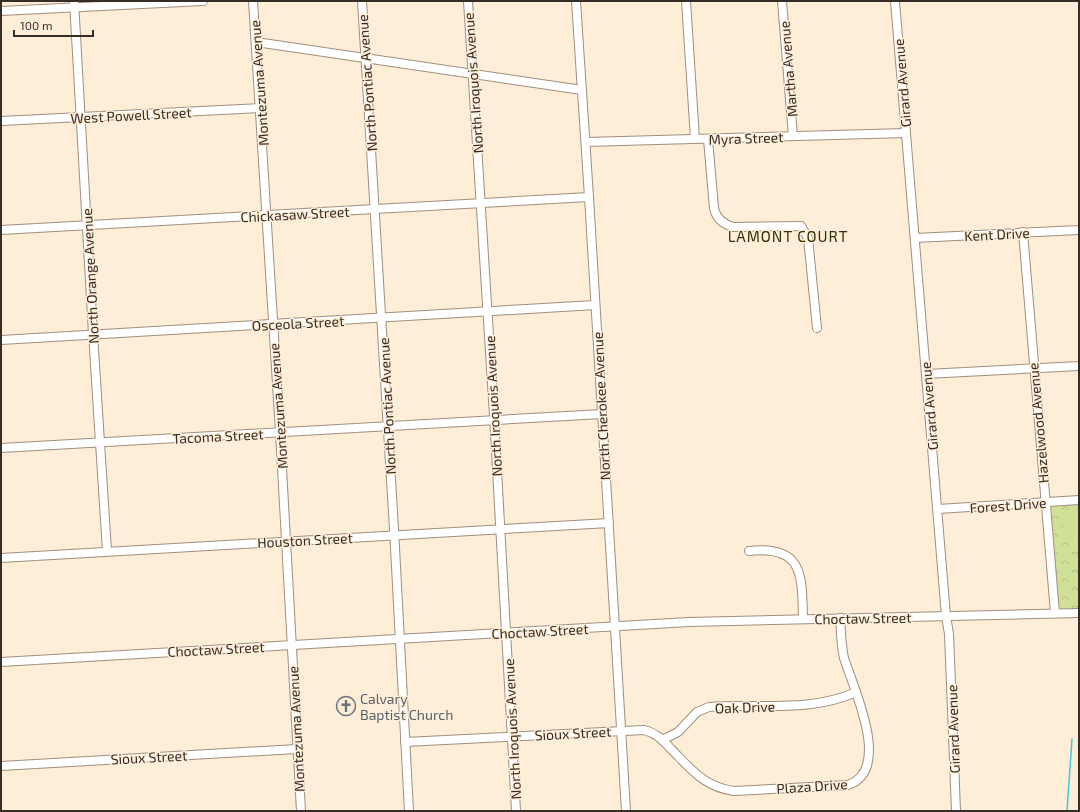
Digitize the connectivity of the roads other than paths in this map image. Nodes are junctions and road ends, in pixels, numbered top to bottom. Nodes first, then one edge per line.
1 (203, 1) edge
2 (253, 1) edge
3 (362, 1) edge
4 (468, 1) edge
5 (576, 1) edge
6 (686, 1) edge
7 (782, 1) edge
8 (895, 1) edge
9 (74, 4) edge
10 (1, 11) edge
11 (256, 42) junction
12 (365, 58) junction
13 (473, 74) junction
14 (582, 90) junction
15 (260, 108) junction
16 (81, 117) junction
17 (1, 121) edge
18 (906, 133) junction
19 (793, 136) junction
20 (695, 139) junction
21 (708, 139) junction
22 (586, 142) junction
23 (589, 197) junction
24 (481, 203) junction
25 (375, 209) junction
26 (267, 215) junction
27 (87, 226) junction
28 (1, 230) edge
29 (1079, 230) edge
30 (1023, 232) junction
31 (915, 238) junction
32 (595, 305) junction
33 (488, 311) junction
34 (382, 318) junction
35 (273, 324) junction
36 (817, 328) dead end
37 (93, 334) junction
38 (1, 340) edge
39 (1079, 366) edge
40 (1034, 369) junction
41 (926, 374) junction
42 (602, 414) junction
43 (494, 420) junction
44 (388, 426) junction
45 (280, 432) junction
46 (100, 443) junction
47 (1, 448) edge
48 (1079, 500) edge
49 (1045, 502) junction
50 (938, 509) junction
51 (609, 523) junction
52 (500, 529) junction
53 (394, 535) junction
54 (286, 541) junction
55 (107, 551) junction
56 (749, 551) dead end
57 (1, 558) edge
58 (1055, 613) junction
59 (1079, 613) edge
60 (946, 616) junction
61 (840, 618) junction
62 (803, 619) junction
63 (614, 626) junction
64 (506, 633) junction
65 (400, 639) junction
66 (292, 645) junction
67 (1, 662) edge
68 (856, 692) junction
69 (621, 731) junction
70 (512, 736) junction
71 (662, 740) junction
72 (405, 742) junction
73 (297, 749) junction
74 (1, 766) edge
75 (301, 811) edge
76 (409, 811) edge
77 (516, 811) edge
78 (626, 811) edge
79 (956, 811) edge

1 - 9 street
2 - 11 street, Montezuma Avenue
3 - 12 street, North Pontiac Avenue
4 - 13 street, North Iroquois Avenue
5 - 14 street, North Cherokee Avenue
6 - 20 street
7 - 19 street, Martha Avenue
8 - 18 street, Girard Avenue
9 - 10 street
9 - 16 street, North Orange Avenue
11 - 12 street
11 - 15 street, Montezuma Avenue
12 - 13 street
12 - 25 street, North Pontiac Avenue
13 - 14 street
13 - 24 street, North Iroquois Avenue
14 - 22 street, North Cherokee Avenue
15 - 16 street, West Powell Street
15 - 26 street, Montezuma Avenue
16 - 17 street, West Powell Street
16 - 27 street, North Orange Avenue
18 - 19 street, Myra Street
18 - 31 street, Girard Avenue
19 - 21 street, Myra Street
20 - 21 street, Myra Street
20 - 22 street, Myra Street
21 - 36 street
22 - 23 street, North Cherokee Avenue
23 - 24 street, Chickasaw Street
23 - 32 street, North Cherokee Avenue
24 - 25 street, Chickasaw Street
24 - 33 street, North Iroquois Avenue
25 - 26 street, Chickasaw Street
25 - 34 street, North Pontiac Avenue
26 - 27 street, Chickasaw Street
26 - 35 street, Montezuma Avenue
27 - 28 street, Chickasaw Street
27 - 37 street, North Orange Avenue
29 - 30 street, Kent Drive
30 - 31 street, Kent Drive
30 - 40 street, Hazelwood Avenue
31 - 41 street, Girard Avenue
32 - 33 street, Osceola Street
32 - 42 street, North Cherokee Avenue
33 - 34 street, Osceola Street
33 - 43 street, North Iroquois Avenue
34 - 35 street, Osceola Street
34 - 44 street, North Pontiac Avenue
35 - 37 street, Osceola Street
35 - 45 street, Montezuma Avenue
37 - 38 street, Osceola Street
37 - 46 street, North Orange Avenue
39 - 40 street
40 - 41 street
40 - 49 street, Hazelwood Avenue
41 - 50 street, Girard Avenue
42 - 43 street, Tacoma Street
42 - 51 street, North Cherokee Avenue
43 - 44 street, Tacoma Street
43 - 52 street, North Iroquois Avenue
44 - 45 street, Tacoma Street
44 - 53 street, North Pontiac Avenue
45 - 46 street, Tacoma Street
45 - 54 street, Montezuma Avenue
46 - 47 street, Tacoma Street
46 - 55 street, North Orange Avenue
48 - 49 street, Forest Drive
49 - 50 street, Forest Drive
49 - 58 street, Hazelwood Avenue
50 - 60 street, Girard Avenue
51 - 52 street, Houston Street
51 - 63 street, North Cherokee Avenue
52 - 53 street, Houston Street
52 - 64 street, North Iroquois Avenue
53 - 54 street, Houston Street
53 - 65 street, North Pontiac Avenue
54 - 55 street, Houston Street
54 - 66 street, Montezuma Avenue
55 - 57 street, Houston Street
56 - 62 street
58 - 59 street, Choctaw Street
58 - 60 street, Choctaw Street
60 - 61 street, Choctaw Street
60 - 79 street, Girard Avenue
61 - 62 street, Choctaw Street
61 - 68 street, Plaza Drive
62 - 63 street, Choctaw Street
63 - 64 street, Choctaw Street
63 - 69 street, North Cherokee Avenue
64 - 65 street, Choctaw Street
64 - 70 street, North Iroquois Avenue
65 - 66 street, Choctaw Street
65 - 72 street, North Pontiac Avenue
66 - 67 street, Choctaw Street
66 - 73 street, Montezuma Avenue
68 - 71 street, Oak Drive
68 - 71 street, Plaza Drive
69 - 70 street, Sioux Street
69 - 71 street
69 - 78 street, North Cherokee Avenue
70 - 72 street, Sioux Street
70 - 77 street, North Iroquois Avenue
72 - 76 street, North Pontiac Avenue
73 - 74 street, Sioux Street
73 - 75 street, Montezuma Avenue

